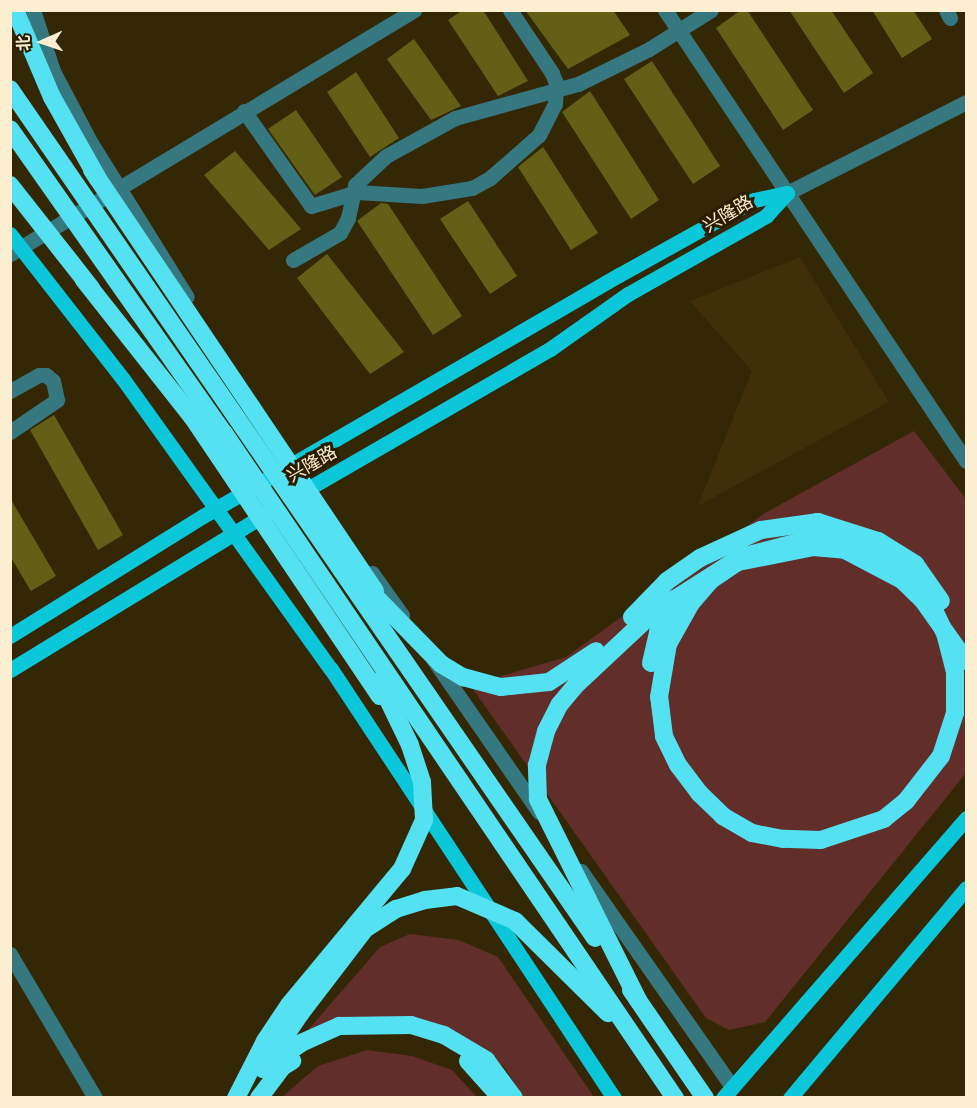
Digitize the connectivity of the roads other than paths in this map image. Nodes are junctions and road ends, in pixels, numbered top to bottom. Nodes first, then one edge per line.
1 (15, 10) edge
2 (33, 10) edge
3 (414, 10) edge
4 (510, 10) edge
5 (665, 10) edge
6 (711, 10) edge
7 (679, 32) junction
8 (10, 89) edge
9 (557, 92) junction
10 (966, 102) edge
11 (244, 111) junction
12 (10, 129) edge
13 (92, 170) junction
14 (10, 185) edge
15 (117, 187) junction
16 (787, 192) junction
17 (351, 193) junction
18 (10, 234) edge
19 (16, 251) edge
20 (293, 260) dead end
21 (84, 280) junction
22 (10, 391) edge
23 (241, 421) junction
24 (10, 432) edge
25 (224, 433) junction
26 (966, 460) edge
27 (295, 462) junction
28 (312, 487) junction
29 (216, 508) junction
30 (234, 532) junction
31 (325, 543) junction
32 (923, 592) junction
33 (390, 612) junction
34 (353, 627) junction
35 (10, 636) edge
36 (966, 643) edge
37 (966, 661) edge
38 (966, 669) edge
39 (10, 670) edge
40 (966, 710) edge
41 (397, 720) junction
42 (966, 818) edge
43 (966, 888) edge
44 (10, 954) edge
45 (638, 1000) junction
46 (340, 1030) junction
47 (631, 1034) junction
48 (727, 1092) edge
49 (95, 1098) edge
50 (236, 1098) edge
51 (247, 1098) edge
52 (259, 1098) edge
53 (501, 1098) edge
54 (514, 1098) edge
55 (614, 1098) edge
56 (675, 1098) edge
57 (705, 1098) edge
58 (790, 1098) edge

1 - 13 highway
2 - 15 street
3 - 11 street
4 - 9 street
5 - 7 street
6 - 7 street
7 - 9 street
7 - 16 street
8 - 23 highway
9 - 17 street
9 - 17 street
10 - 16 street
11 - 15 street
11 - 17 street
12 - 25 highway
13 - 23 highway
13 - 33 highway
14 - 21 highway
15 - 19 street
15 - 27 street
16 - 26 street
16 - 27 main road, 兴隆路
16 - 28 main road, 兴隆路
17 - 20 street
18 - 19 main road
19 - 29 main road
21 - 25 highway
21 - 41 highway
22 - 24 street
23 - 31 highway
25 - 34 highway
27 - 28 street
27 - 29 main road, 兴隆路
28 - 30 main road, 兴隆路
28 - 48 street
29 - 30 main road
29 - 35 main road, 兴隆路
30 - 39 main road, 兴隆路
30 - 55 main road
31 - 33 highway
31 - 45 highway
32 - 36 highway
32 - 37 highway
32 - 40 highway
32 - 45 highway
33 - 38 highway
34 - 41 highway
34 - 47 highway
41 - 50 highway
42 - 48 main road
43 - 58 main road
44 - 49 street
45 - 57 highway
46 - 51 highway
46 - 52 highway
46 - 53 highway
46 - 54 highway
47 - 51 highway
47 - 56 highway

